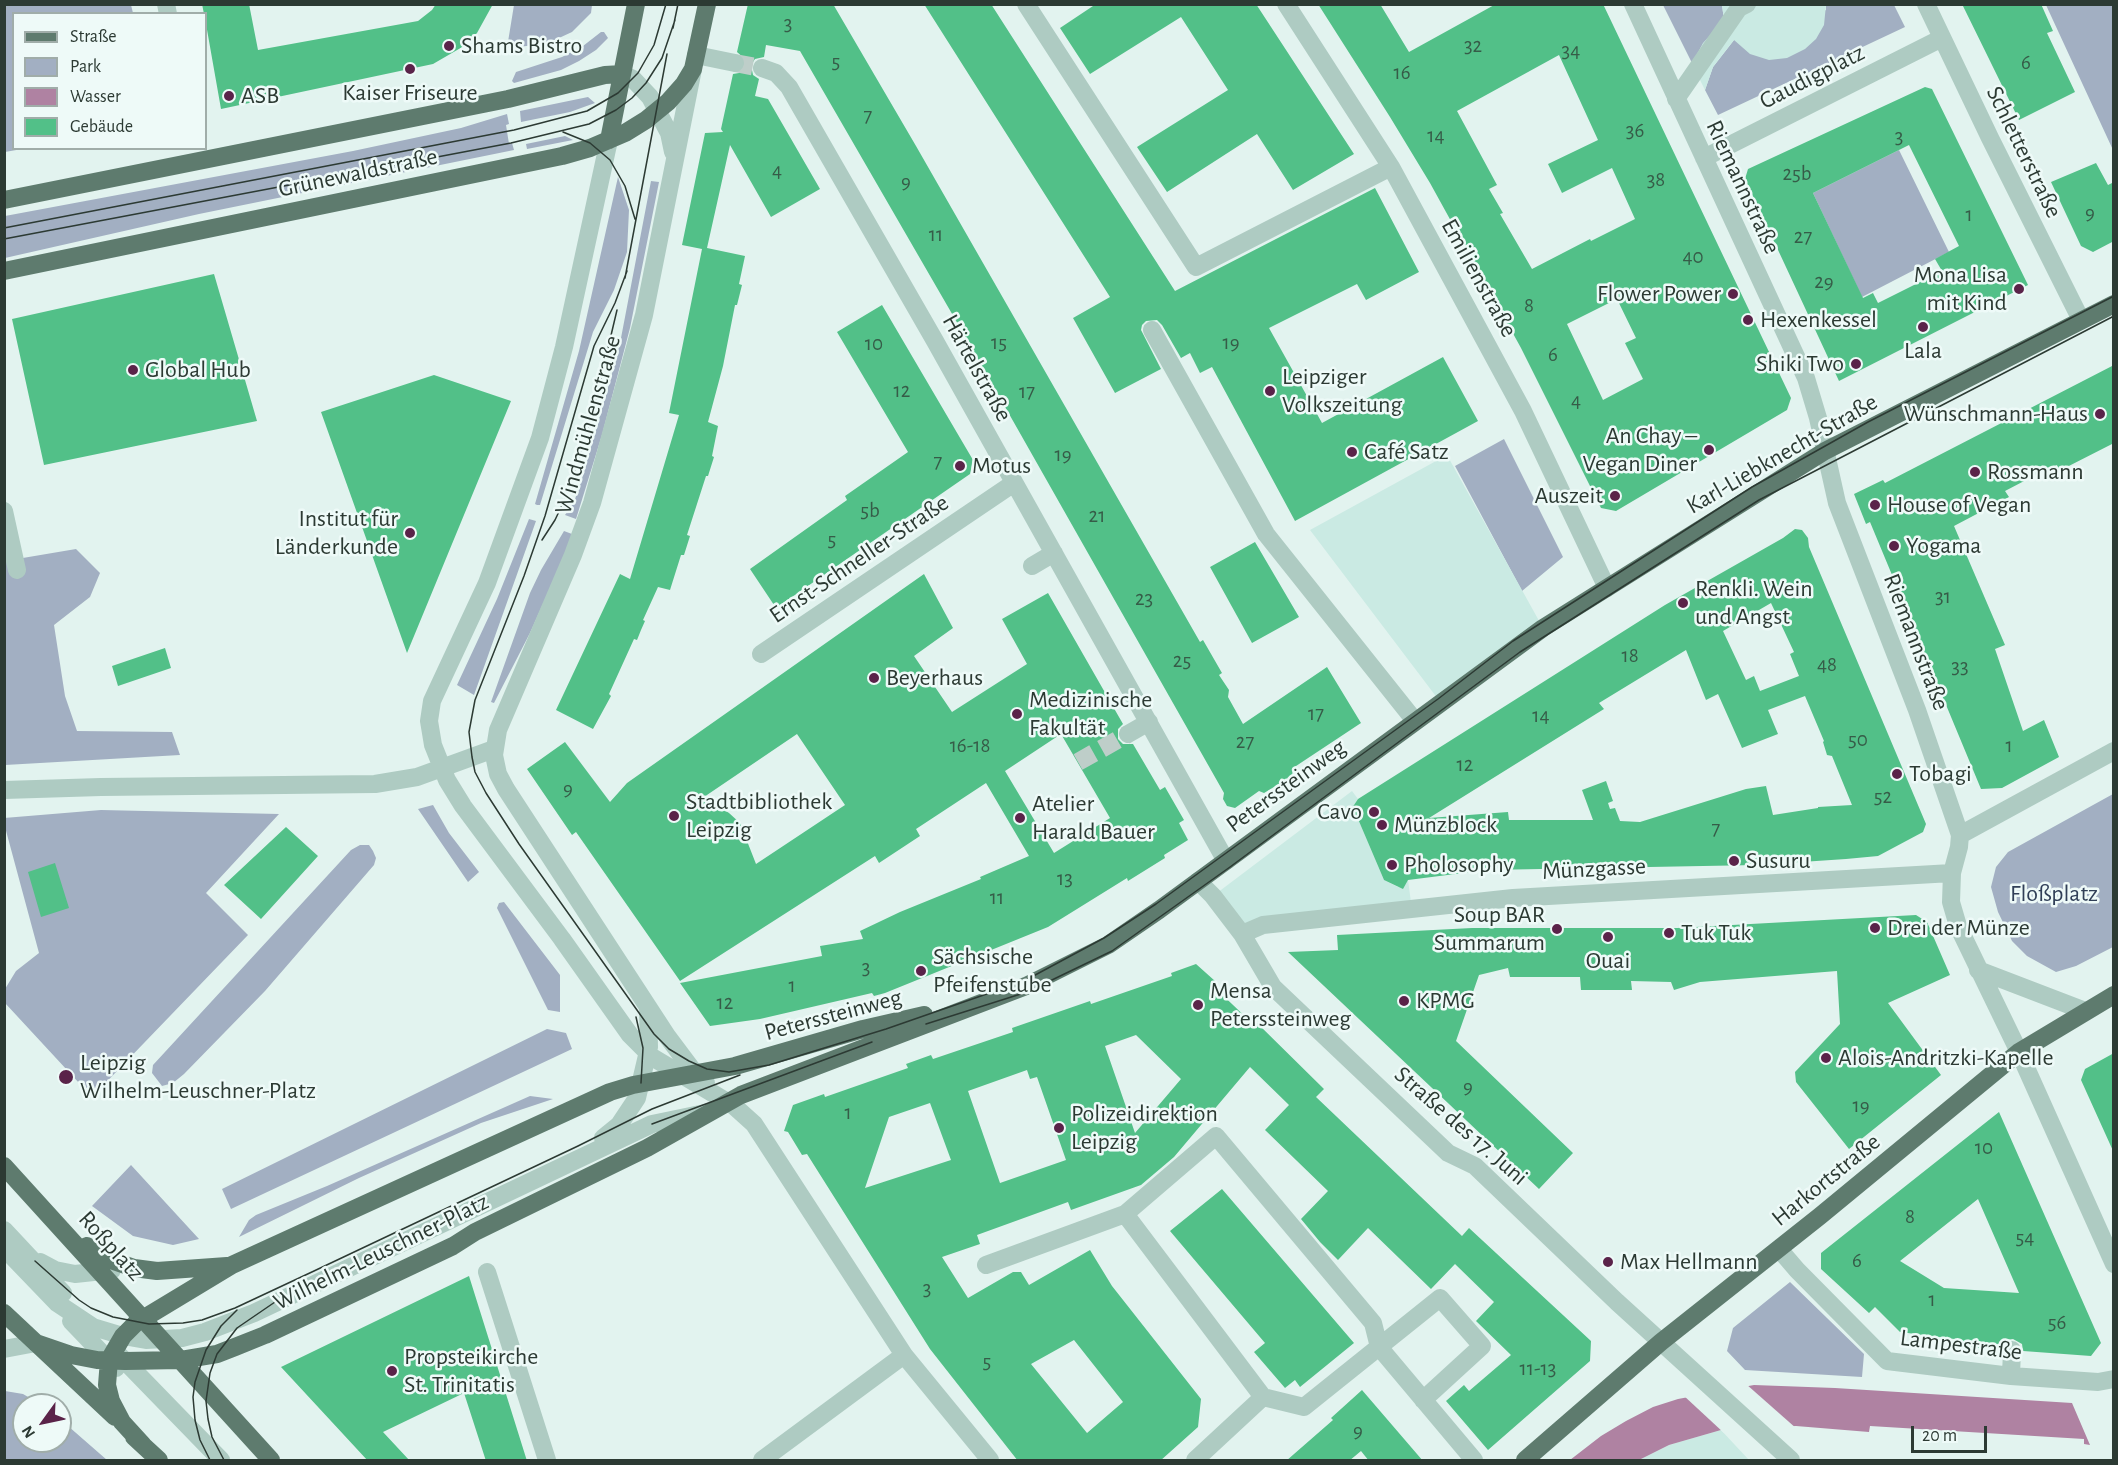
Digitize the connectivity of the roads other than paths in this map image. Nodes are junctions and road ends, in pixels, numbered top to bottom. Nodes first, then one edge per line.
1 (636, 4) edge
2 (706, 4) edge
3 (1026, 4) edge
4 (1286, 4) edge
5 (1633, 4) edge
6 (1747, 4) edge
7 (1926, 4) edge
8 (1942, 38) junction
9 (695, 62) junction
10 (735, 63) tunnel mouth
11 (762, 68) tunnel mouth
12 (622, 74) junction
13 (1676, 99) junction
14 (658, 110) junction
15 (609, 140) junction
16 (197, 155) edge
17 (1704, 158) junction
18 (1391, 167) junction
19 (673, 169) junction
20 (4, 200) edge
21 (4, 271) edge
22 (2114, 303) edge
23 (2081, 320) junction
24 (1152, 330) dead end
25 (1825, 451) junction
26 (1014, 483) junction
27 (4, 511) edge
28 (1054, 553) junction
29 (1032, 566) dead end
30 (17, 570) dead end
31 (1607, 588) junction
32 (761, 654) dead end
33 (1415, 721) junction
34 (1149, 722) junction
35 (1128, 734) tunnel mouth
36 (494, 749) junction
37 (2114, 751) edge
38 (441, 768) junction
39 (4, 790) edge
40 (1960, 835) junction
41 (1226, 861) junction
42 (1952, 873) junction
43 (1197, 881) junction
44 (1242, 934) junction
45 (1978, 970) junction
46 (2114, 995) edge
47 (982, 1002) junction
48 (648, 1008) junction
49 (2085, 1011) junction
50 (2019, 1052) junction
51 (648, 1054) junction
52 (689, 1074) junction
53 (641, 1083) junction
54 (724, 1100) junction
55 (710, 1112) junction
56 (4, 1166) edge
57 (562, 1166) junction
58 (1125, 1214) junction
59 (57, 1222) junction
60 (4, 1230) edge
61 (4, 1249) edge
62 (1779, 1249) junction
63 (30, 1257) junction
64 (2114, 1264) edge
65 (986, 1265) dead end
66 (232, 1266) junction
67 (135, 1268) junction
68 (102, 1271) junction
69 (487, 1272) dead end
70 (4, 1313) edge
71 (143, 1319) junction
72 (93, 1327) junction
73 (163, 1340) junction
74 (1661, 1342) junction
75 (36, 1343) junction
76 (1379, 1347) junction
77 (4, 1349) edge
78 (2012, 1350) dead end
79 (118, 1352) junction
80 (904, 1355) junction
81 (181, 1360) junction
82 (2011, 1376) junction
83 (2114, 1379) edge
84 (1263, 1396) junction
85 (1423, 1400) junction
86 (143, 1445) junction
87 (159, 1461) edge
88 (204, 1461) edge
89 (220, 1461) edge
90 (271, 1461) edge
91 (547, 1461) edge
92 (762, 1461) edge
93 (990, 1461) edge
94 (1195, 1461) edge
95 (1474, 1461) edge
96 (1525, 1461) edge
97 (1791, 1461) edge

1 - 12 main road, Windmühlenstraße
2 - 9 main road, Windmühlenstraße
3 - 18 street
4 - 18 street, Emilienstraße
5 - 13 street, Riemannstraße
6 - 13 street
7 - 8 street, Schletterstraße
8 - 17 street, Gaudigplatz
8 - 23 street, Schletterstraße
9 - 10 street
9 - 14 main road, Grünewaldstraße
9 - 19 street, Windmühlenstraße
11 - 26 street, Härtelstraße
12 - 14 street
12 - 15 main road, Windmühlenstraße
12 - 16 main road, Grünewaldstraße
13 - 17 street, Riemannstraße
14 - 15 main road, Grünewaldstraße
14 - 19 street
15 - 21 main road, Grünewaldstraße
15 - 38 street, Windmühlenstraße
16 - 20 main road, Grünewaldstraße
17 - 25 street, Riemannstraße
18 - 31 street, Emilienstraße
19 - 36 street, Windmühlenstraße
22 - 23 main road, Karl-Liebknecht-Straße
23 - 25 main road, Karl-Liebknecht-Straße
24 - 33 street
25 - 31 main road, Karl-Liebknecht-Straße
25 - 40 street, Riemannstraße
26 - 28 street, Härtelstraße
26 - 32 street, Ernst-Schneller-Straße
27 - 30 street
28 - 29 street
28 - 34 street, Härtelstraße
31 - 33 main road, Peterssteinweg
33 - 41 main road, Peterssteinweg
34 - 35 street
34 - 41 street, Härtelstraße
36 - 38 street
36 - 48 street, Windmühlenstraße
37 - 40 street
38 - 39 street
38 - 51 street
40 - 42 street, Riemannstraße
41 - 43 main road, Peterssteinweg
42 - 44 street, Münzgasse
42 - 45 street, Riemannstraße
43 - 44 street, Straße des 17. Juni
43 - 47 main road, Peterssteinweg
44 - 74 street, Straße des 17. Juni
45 - 49 street
45 - 50 street, Riemannstraße
46 - 49 main road
47 - 52 main road, Peterssteinweg
47 - 54 main road, Peterssteinweg
48 - 51 street
48 - 52 street
49 - 50 main road
50 - 62 main road, Harkortstraße
50 - 64 street, Riemannstraße
51 - 52 street
51 - 53 street
52 - 53 main road
52 - 54 street
53 - 57 street
53 - 66 main road, Wilhelm-Leuschner-Platz
54 - 55 main road, Wilhelm-Leuschner-Platz
54 - 80 street
55 - 57 street
55 - 81 main road, Wilhelm-Leuschner-Platz
56 - 59 main road, Roßplatz
57 - 73 street
58 - 65 street
58 - 76 street
58 - 84 street
59 - 67 main road
59 - 68 main road, Roßplatz
60 - 63 street
61 - 72 street
61 - 79 street
62 - 74 main road, Harkortstraße
62 - 82 street, Lampestraße
63 - 68 street
63 - 72 street
66 - 67 main road
66 - 71 main road, Wilhelm-Leuschner-Platz
67 - 68 street
68 - 71 main road, Roßplatz
69 - 91 street
70 - 75 main road
71 - 73 main road, Roßplatz
71 - 79 main road, Wilhelm-Leuschner-Platz
72 - 79 street
73 - 79 street
73 - 81 main road, Roßplatz
74 - 96 main road, Harkortstraße
74 - 97 street, Straße des 17. Juni
75 - 77 street
75 - 79 main road, Wilhelm-Leuschner-Platz
75 - 86 main road
76 - 84 street
76 - 85 street
76 - 85 street
78 - 82 street
79 - 81 main road, Wilhelm-Leuschner-Platz
79 - 86 main road
79 - 88 street
79 - 89 street
80 - 92 street
80 - 93 street
81 - 90 main road, Roßplatz
82 - 83 street, Lampestraße
84 - 94 street
85 - 95 street
86 - 87 main road

